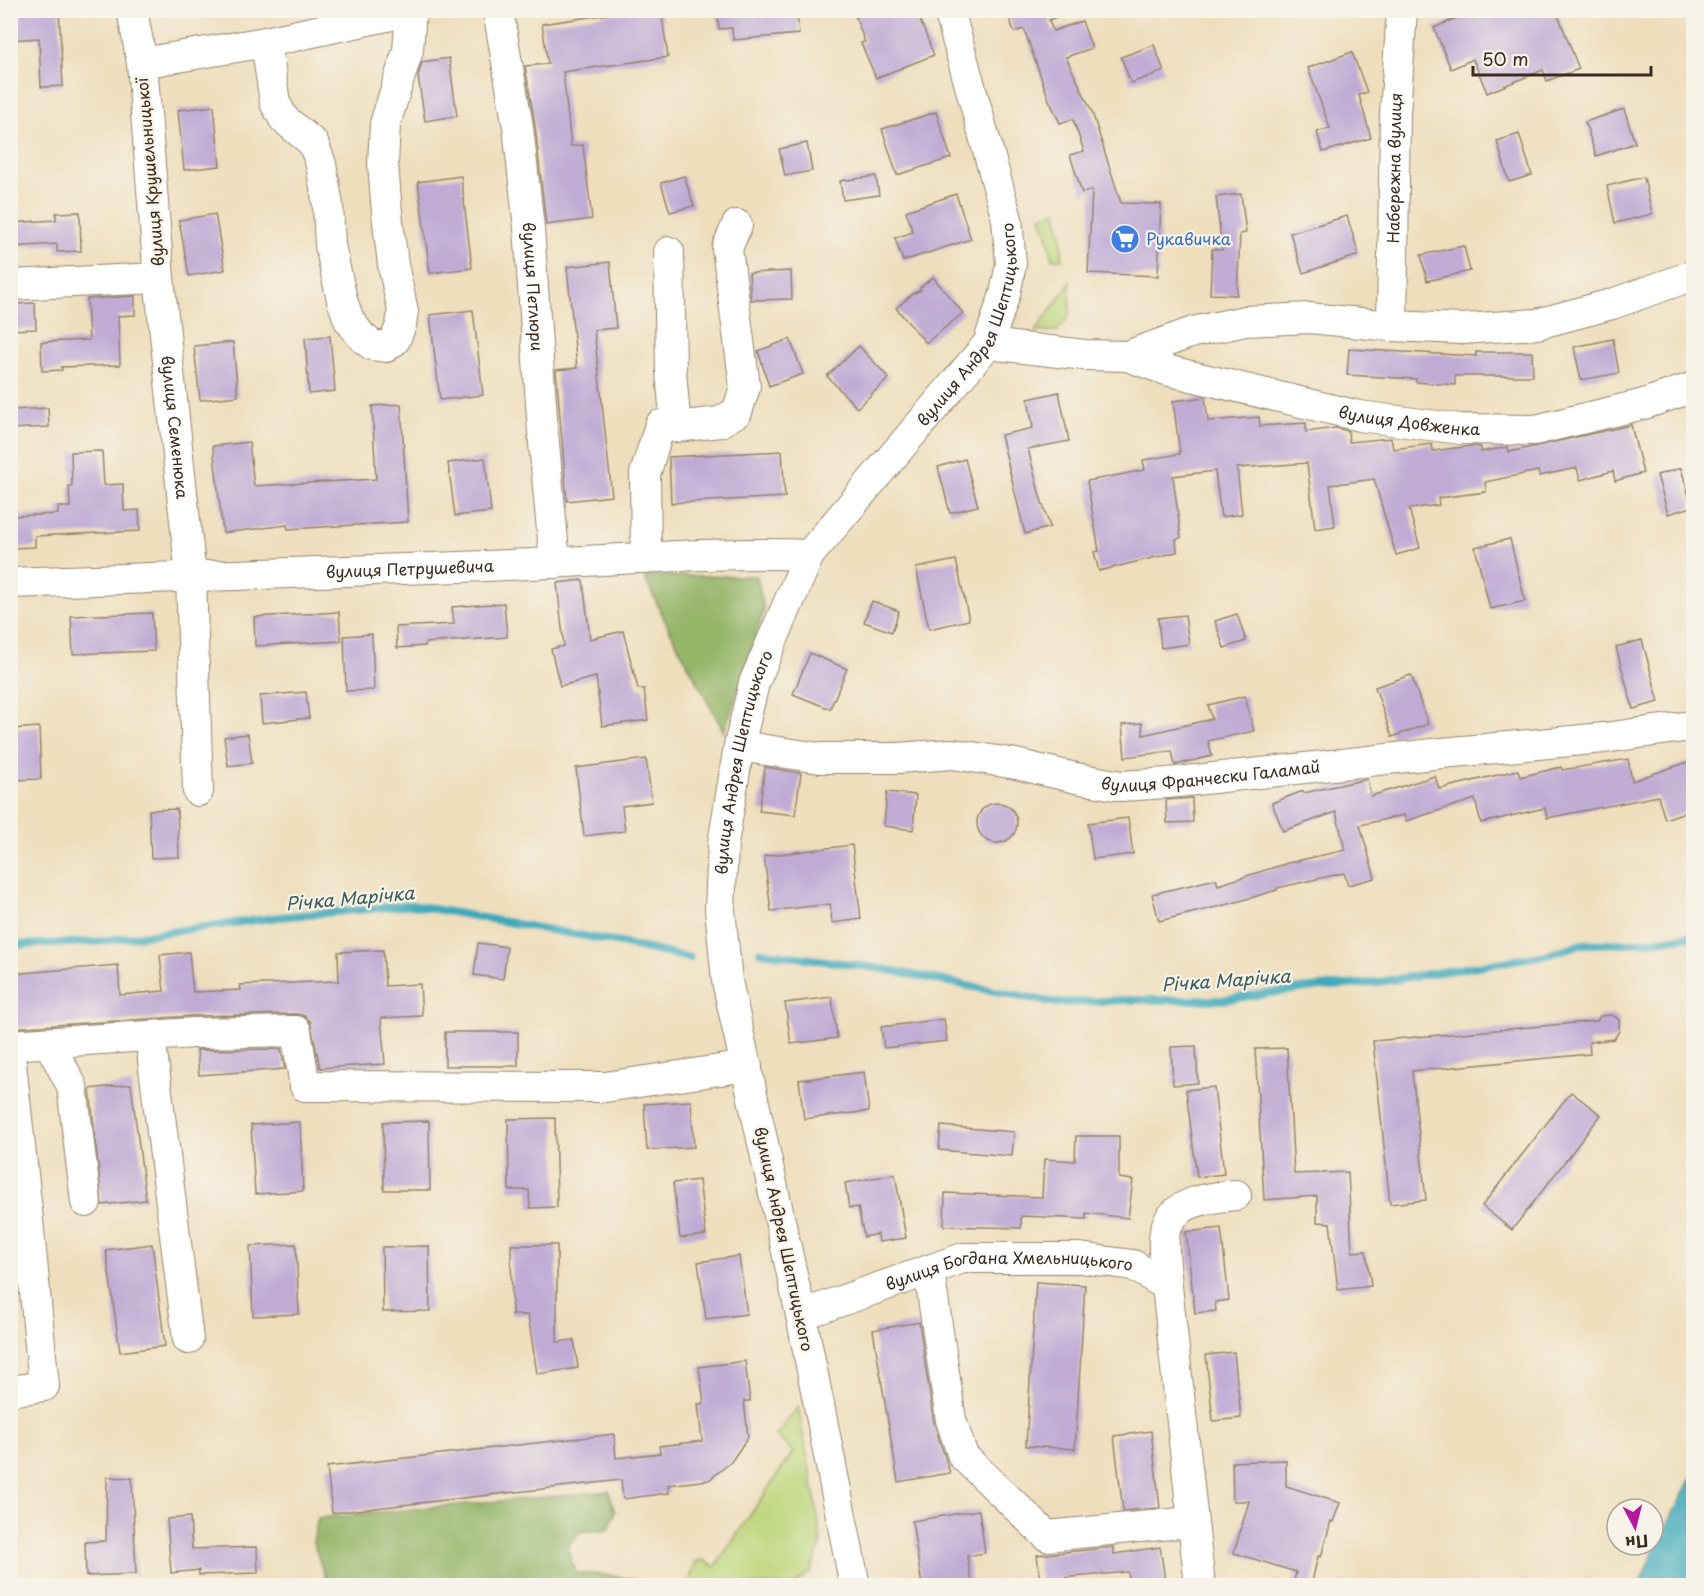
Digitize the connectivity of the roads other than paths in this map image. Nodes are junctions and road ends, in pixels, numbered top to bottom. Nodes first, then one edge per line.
1 (132, 10) edge
2 (498, 10) edge
3 (949, 10) edge
4 (1402, 10) edge
5 (413, 11) edge
6 (266, 42) junction
7 (142, 63) junction
8 (737, 225) dead end
9 (669, 252) dead end
10 (1694, 275) edge
11 (159, 278) junction
12 (10, 285) edge
13 (1392, 326) junction
14 (988, 344) junction
15 (1127, 356) junction
16 (1694, 387) edge
17 (676, 427) junction
18 (808, 555) junction
19 (646, 558) junction
20 (555, 563) junction
21 (191, 577) junction
22 (10, 583) edge
23 (1684, 727) dead end
24 (739, 746) junction
25 (198, 791) dead end
26 (150, 1036) junction
27 (49, 1043) junction
28 (10, 1046) edge
29 (10, 1054) edge
30 (747, 1066) junction
31 (1236, 1195) dead end
32 (86, 1202) dead end
33 (19, 1221) edge
34 (929, 1271) junction
35 (1167, 1286) junction
36 (801, 1315) junction
37 (188, 1339) dead end
38 (10, 1391) edge
39 (1191, 1522) junction
40 (855, 1586) edge
41 (1200, 1586) edge

1 - 7 street, вулиця Крушельницької
2 - 20 street, вулиця Петлюри
3 - 14 street, вулиця Андрея Шептицького
4 - 13 street, Набережна вулиця
5 - 6 street
5 - 6 street
6 - 7 street
7 - 11 street, вулиця Крушельницької
8 - 17 street
9 - 17 street
10 - 13 street, вулиця Довженка
11 - 12 street, вулиця Крушельницької
11 - 21 street, вулиця Семенюка
13 - 15 street, вулиця Довженка
14 - 15 street, вулиця Довженка
14 - 18 street, вулиця Андрея Шептицького
15 - 16 street, вулиця Довженка
17 - 19 street
18 - 19 street, вулиця Петрушевича
18 - 24 street, вулиця Андрея Шептицького
19 - 20 street, вулиця Петрушевича
20 - 21 street, вулиця Петрушевича
21 - 22 street, вулиця Петрушевича
21 - 25 street, вулиця Семенюка
23 - 24 street, вулиця Франчески Галамай
24 - 30 street, вулиця Андрея Шептицького
26 - 27 street
26 - 30 street
26 - 37 street
27 - 28 street
27 - 32 street
29 - 33 street
30 - 36 street, вулиця Андрея Шептицького
31 - 35 street
33 - 38 street
34 - 35 street, вулиця Богдана Хмельницького
34 - 36 street, вулиця Богдана Хмельницького
34 - 39 street
35 - 39 street
36 - 40 street, вулиця Андрея Шептицького
39 - 41 street

